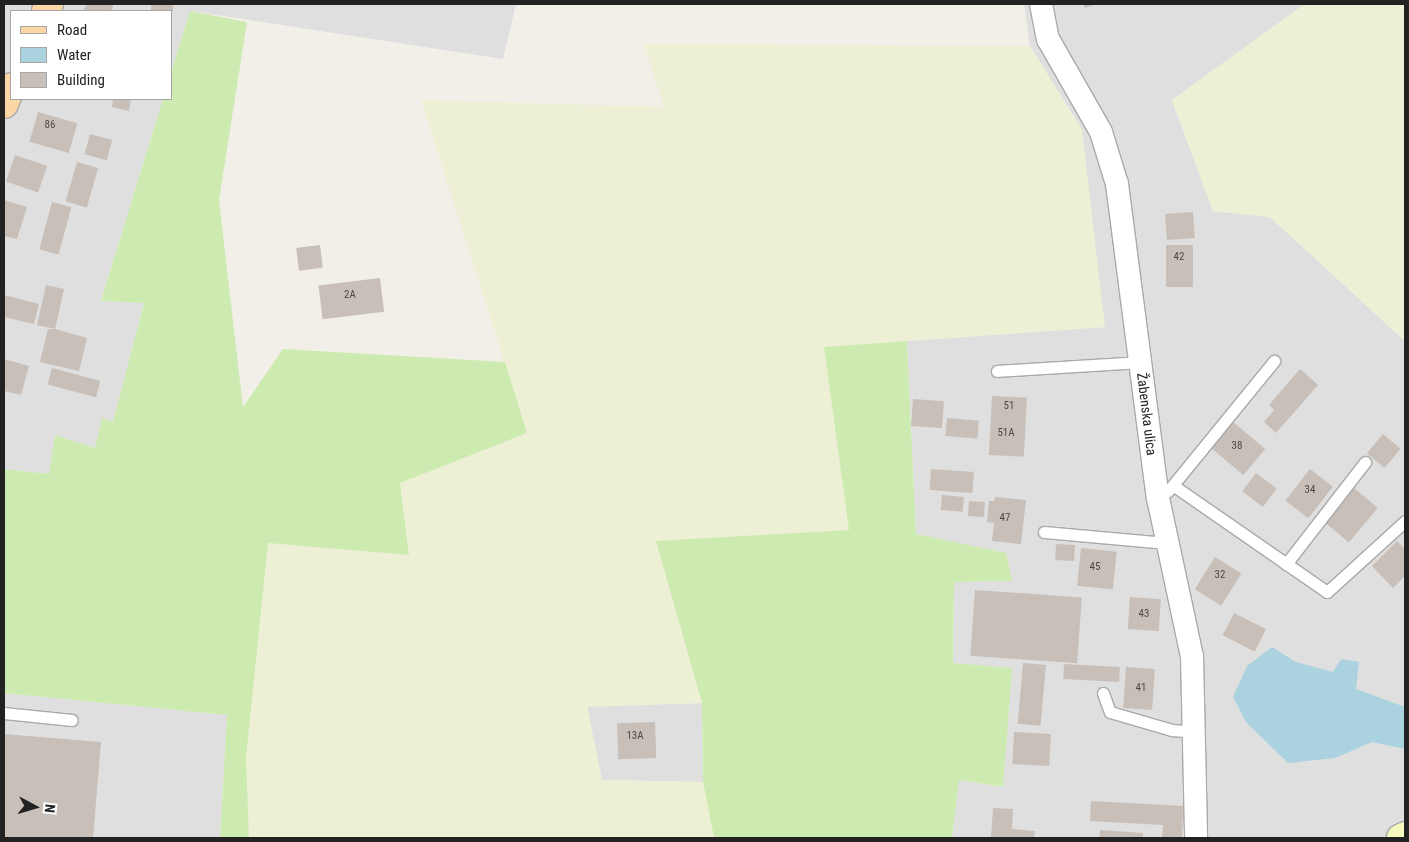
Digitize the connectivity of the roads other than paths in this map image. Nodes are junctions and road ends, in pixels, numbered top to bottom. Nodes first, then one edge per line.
1 (1041, 4) edge
2 (10, 89) edge
3 (4, 104) edge
4 (1274, 361) dead end
5 (1140, 362) junction
6 (997, 371) dead end
7 (1365, 462) dead end
8 (1166, 492) junction
9 (1405, 521) edge
10 (1044, 532) dead end
11 (1167, 543) junction
12 (1286, 564) junction
13 (1103, 693) dead end
14 (4, 713) edge
15 (72, 720) dead end
16 (1196, 732) junction
17 (1405, 836) edge
18 (1196, 838) edge
19 (1401, 838) edge

1 - 5 street, Žabenska ulica
2 - 3 main road
4 - 8 lane
5 - 6 lane
5 - 8 street, Žabenska ulica
7 - 12 lane
8 - 11 street, Žabenska ulica
8 - 12 lane
9 - 12 lane
10 - 11 lane
11 - 16 street, Žabenska ulica
13 - 16 lane
14 - 15 lane
16 - 18 street, Žabenska ulica
17 - 19 street

